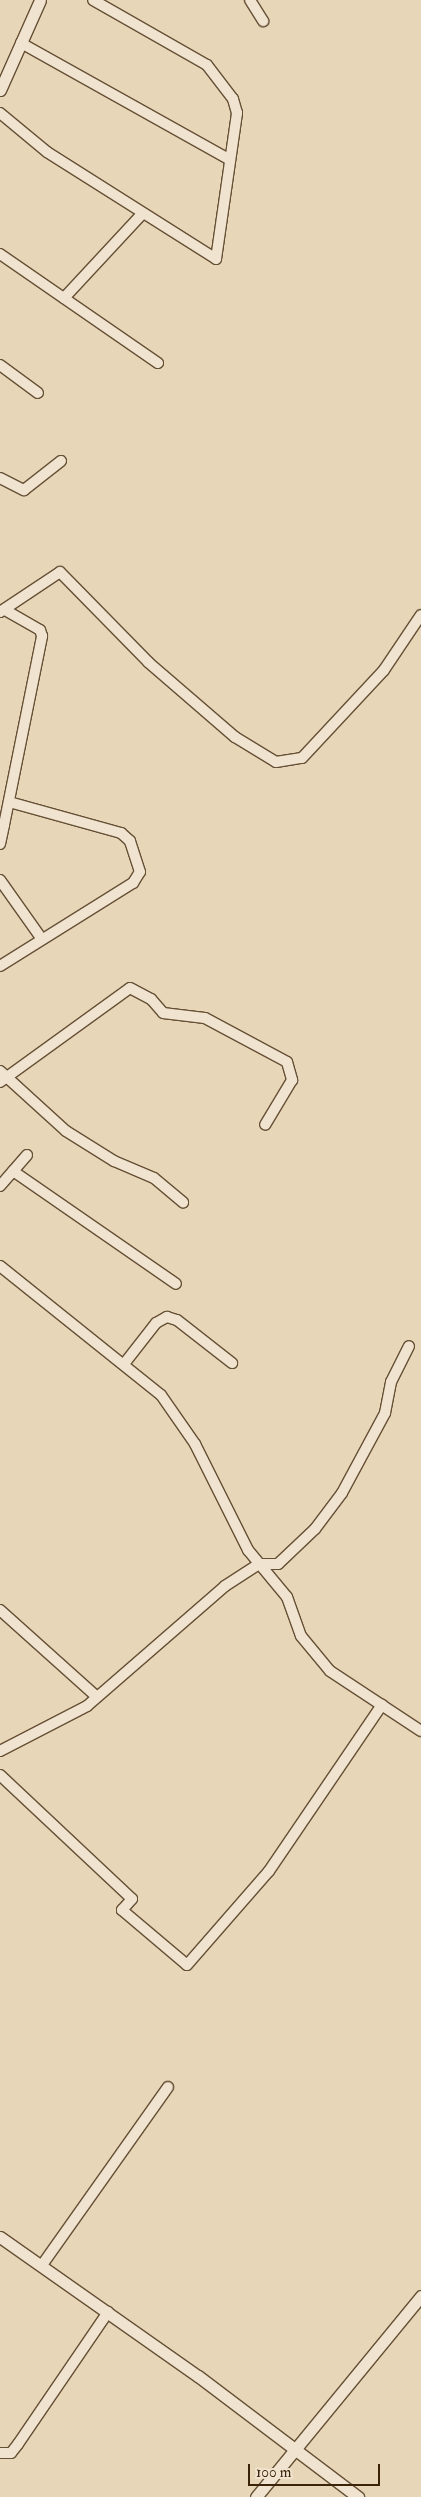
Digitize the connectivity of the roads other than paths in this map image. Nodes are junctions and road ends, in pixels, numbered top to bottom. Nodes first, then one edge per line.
1 (40, 0) edge
2 (93, 0) edge
3 (250, 0) edge
4 (263, 21) dead end
5 (21, 43) junction
6 (0, 90) edge
7 (0, 112) edge
8 (227, 158) junction
9 (142, 214) junction
10 (0, 254) edge
11 (64, 298) junction
12 (158, 364) dead end
13 (0, 365) edge
14 (38, 393) dead end
15 (61, 461) dead end
16 (0, 478) edge
17 (2, 611) edge
18 (421, 615) edge
19 (9, 802) junction
20 (2, 825) edge
21 (0, 844) edge
22 (0, 880) edge
23 (41, 938) junction
24 (0, 966) edge
25 (2, 1076) edge
26 (265, 1125) dead end
27 (27, 1155) dead end
28 (13, 1171) junction
29 (0, 1186) edge
30 (183, 1202) dead end
31 (0, 1266) edge
32 (176, 1284) dead end
33 (409, 1346) dead end
34 (232, 1363) dead end
35 (124, 1364) junction
36 (259, 1564) junction
37 (0, 1610) edge
38 (97, 1697) junction
39 (382, 1705) junction
40 (421, 1731) edge
41 (0, 1751) edge
42 (0, 1775) edge
43 (168, 2088) dead end
44 (0, 2237) edge
45 (42, 2264) junction
46 (421, 2296) edge
47 (108, 2312) junction
48 (294, 2446) junction
49 (0, 2453) edge
50 (256, 2497) edge
51 (358, 2497) edge

1 - 5 street
2 - 8 street
3 - 4 street
5 - 6 street
5 - 8 street
7 - 9 street
8 - 9 street
9 - 11 street
10 - 11 street
11 - 12 street
13 - 14 street
15 - 16 street
17 - 18 street
17 - 19 street
19 - 20 street
19 - 23 street
20 - 21 street
22 - 23 street
23 - 24 street
25 - 26 street
25 - 30 street
27 - 28 street
28 - 29 street
28 - 32 street
31 - 35 street
33 - 36 street
34 - 35 street
35 - 36 street
36 - 38 street
36 - 39 street
37 - 38 street
38 - 41 street
39 - 40 street
39 - 42 street
43 - 45 street
44 - 45 street
45 - 47 street
46 - 48 street
47 - 48 street
47 - 49 street
48 - 50 street
48 - 51 street

